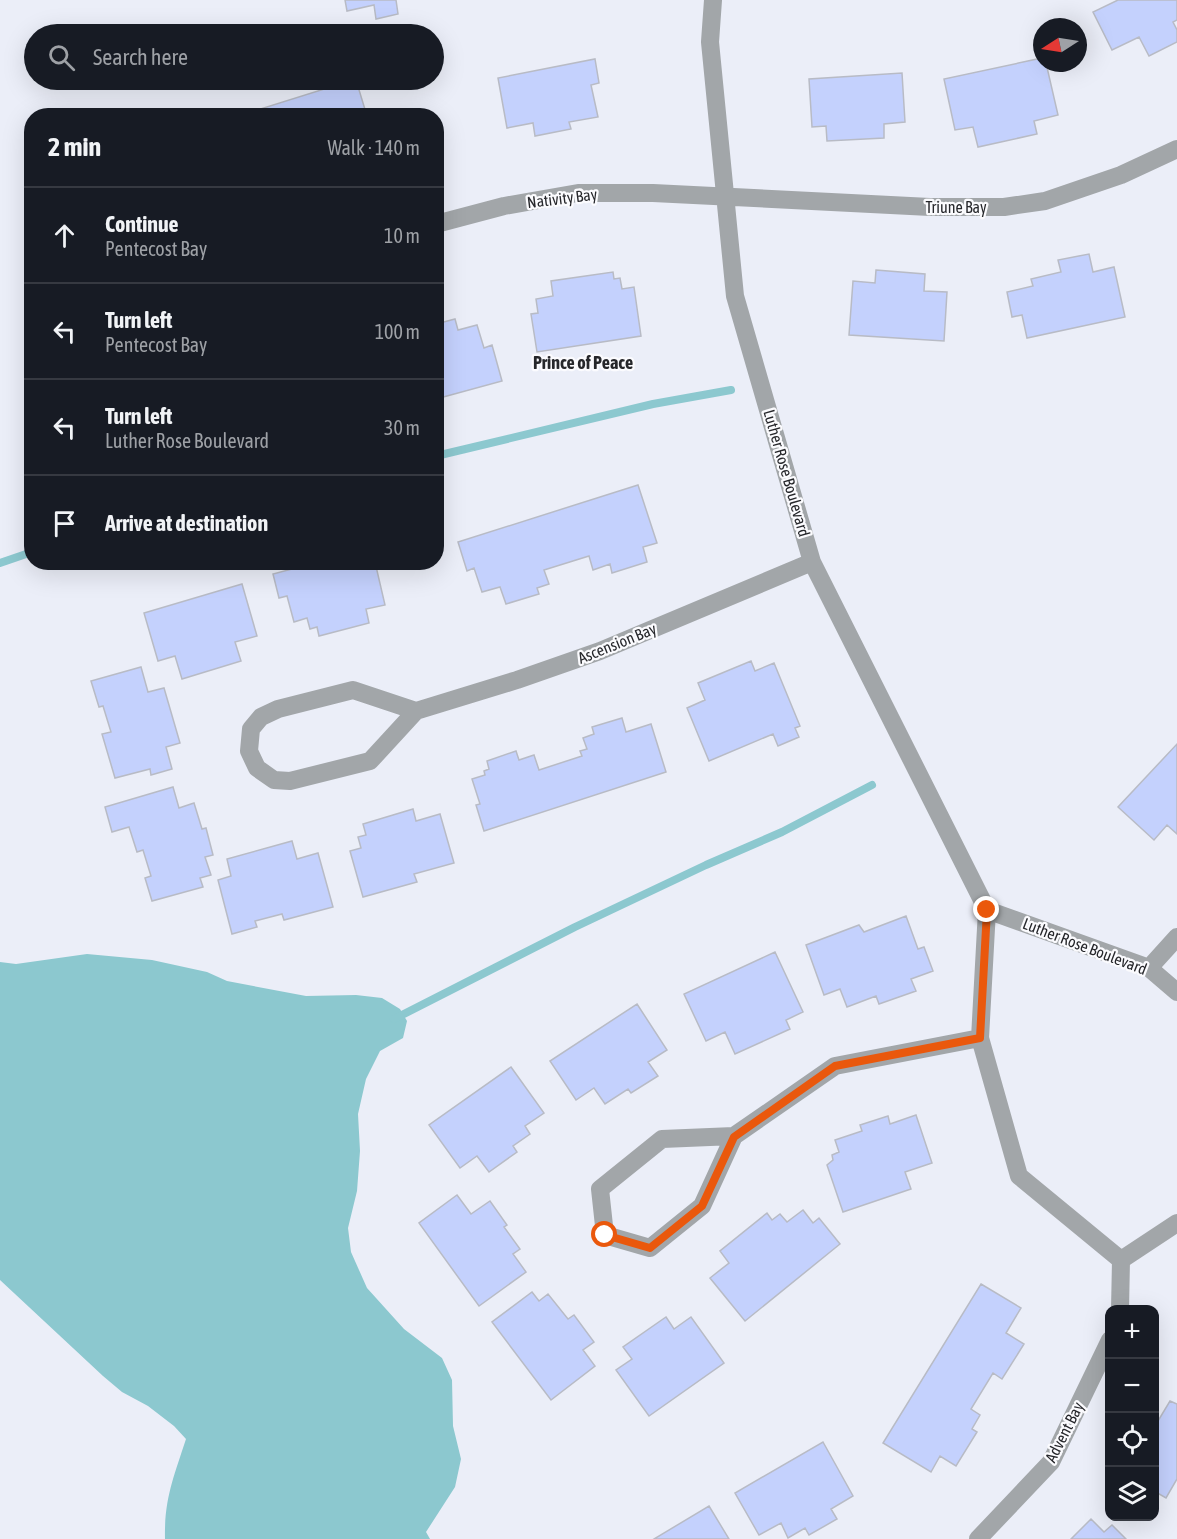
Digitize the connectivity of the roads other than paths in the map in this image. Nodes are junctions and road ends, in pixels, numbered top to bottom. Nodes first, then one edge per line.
1 (713, 0) edge
2 (1177, 149) edge
3 (726, 198) junction
4 (444, 222) edge
5 (812, 561) junction
6 (416, 711) junction
7 (987, 910) junction
8 (1177, 937) edge
9 (1149, 968) junction
10 (1177, 992) edge
11 (980, 1038) junction
12 (734, 1137) junction
13 (1177, 1223) edge
14 (1121, 1260) junction
15 (1120, 1305) edge
16 (1105, 1350) edge
17 (978, 1539) edge

1 - 3 street, Luther Rose Boulevard
2 - 3 street, Triune Bay
3 - 4 street, Nativity Bay
3 - 5 street, Luther Rose Boulevard
5 - 6 street, Ascension Bay
5 - 7 street, Luther Rose Boulevard
6 - 6 street
7 - 9 street, Luther Rose Boulevard
7 - 11 street, Luther Rose Boulevard
8 - 9 street
9 - 10 street, Luther Rose Boulevard
11 - 12 street
11 - 14 street, Luther Rose Boulevard
12 - 12 street
13 - 14 street
14 - 15 street
16 - 17 street, Advent Bay

